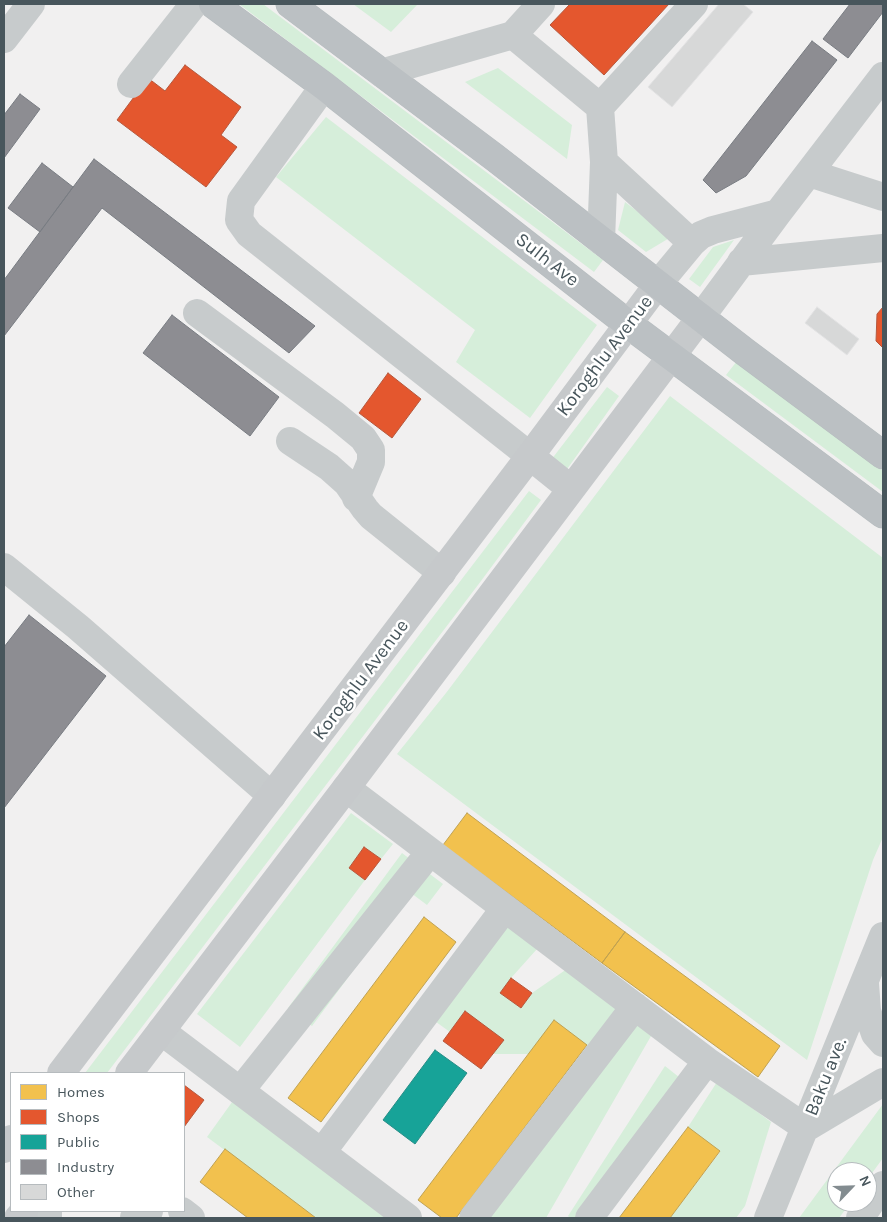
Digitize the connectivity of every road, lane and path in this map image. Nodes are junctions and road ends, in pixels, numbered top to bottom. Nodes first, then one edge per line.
1 (31, 4) edge
2 (194, 4) edge
3 (213, 4) edge
4 (290, 4) edge
5 (542, 4) edge
6 (694, 4) edge
7 (513, 35) junction
8 (4, 39) edge
9 (381, 73) junction
10 (883, 76) edge
11 (130, 84) dead end
12 (324, 86) junction
13 (600, 107) junction
14 (604, 162) junction
15 (809, 173) junction
16 (883, 197) edge
17 (778, 213) junction
18 (601, 240) junction
19 (692, 243) junction
20 (883, 248) edge
21 (741, 262) junction
22 (658, 284) junction
23 (196, 314) dead end
24 (701, 317) junction
25 (628, 324) junction
26 (672, 356) junction
27 (290, 441) dead end
28 (883, 455) edge
29 (530, 456) junction
30 (571, 490) junction
31 (356, 498) junction
32 (883, 514) edge
33 (4, 567) edge
34 (442, 573) junction
35 (346, 788) junction
36 (272, 796) junction
37 (430, 852) junction
38 (505, 908) junction
39 (883, 936) edge
40 (865, 979) junction
41 (635, 1006) junction
42 (161, 1031) junction
43 (883, 1043) edge
44 (707, 1061) junction
45 (62, 1072) edge
46 (130, 1072) edge
47 (883, 1082) edge
48 (240, 1091) junction
49 (806, 1128) junction
50 (322, 1152) junction
51 (883, 1185) edge
52 (146, 1212) edge
53 (134, 1218) edge
54 (408, 1218) edge
55 (473, 1218) edge
56 (589, 1218) edge
57 (768, 1218) edge
58 (860, 1218) edge

1 - 8 street
2 - 11 street
3 - 12 highway, Sulh Ave
4 - 9 highway
5 - 7 street
6 - 13 street
7 - 9 street
7 - 13 street
9 - 18 highway
10 - 15 street
12 - 25 highway, Sulh Ave
12 - 29 street
13 - 14 street
14 - 18 street
14 - 19 street
15 - 16 street
15 - 17 street
17 - 19 street
17 - 21 street
18 - 22 highway
19 - 22 street
20 - 21 street
21 - 24 street
22 - 24 highway
22 - 25 main road, Koroghlu Avenue
23 - 31 street
24 - 26 main road
24 - 28 highway
25 - 26 highway, Sulh Ave
25 - 29 main road, Koroghlu Avenue
26 - 30 main road
26 - 32 highway, Sulh Ave
27 - 31 street
29 - 30 main road
29 - 34 main road, Koroghlu Avenue
30 - 35 main road
31 - 34 street
33 - 36 street
34 - 36 main road, Koroghlu Avenue
35 - 37 street
35 - 42 main road
36 - 45 main road, Koroghlu Avenue
37 - 38 street
37 - 48 street
38 - 41 street
38 - 50 street
39 - 40 street, Baku ave.
40 - 43 street
40 - 49 street, Baku ave.
41 - 44 street
41 - 55 street
42 - 46 main road
42 - 48 street
44 - 49 street
44 - 56 street
47 - 49 street
48 - 50 street
49 - 57 street, Baku ave.
50 - 54 street
51 - 58 street
52 - 53 street

